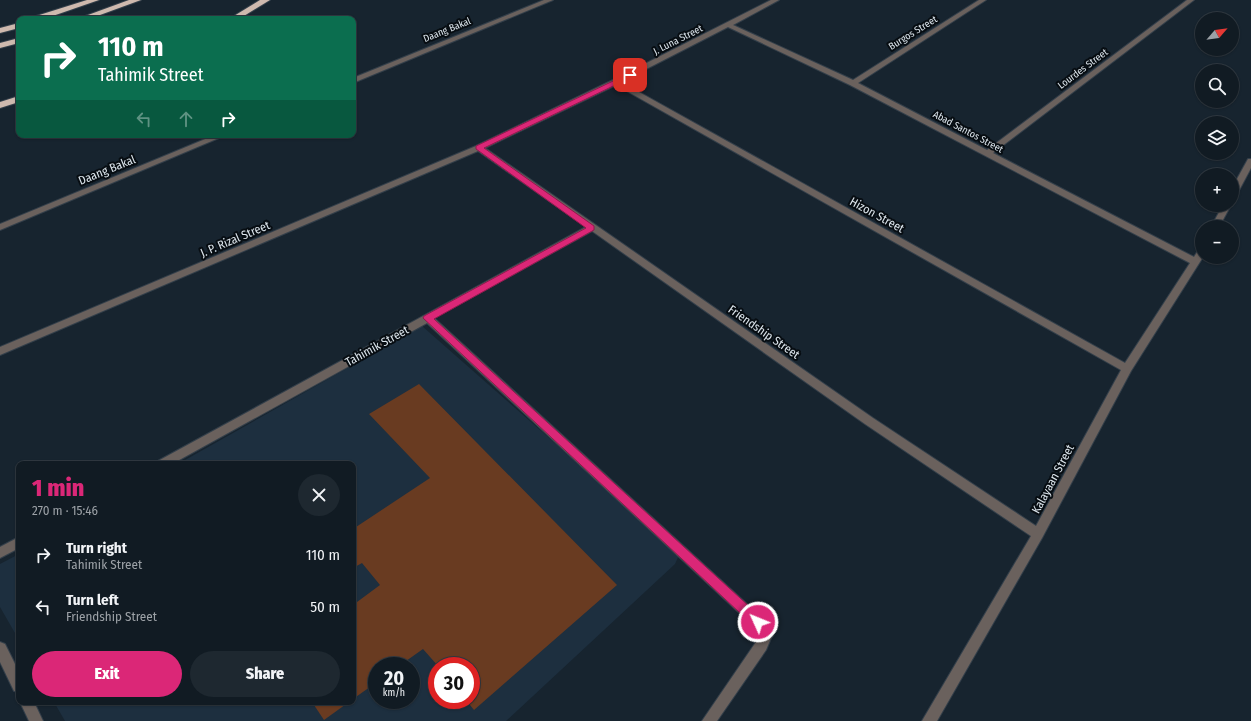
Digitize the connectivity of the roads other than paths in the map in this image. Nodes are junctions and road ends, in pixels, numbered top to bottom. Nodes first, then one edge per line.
1 (95, 0) edge
2 (137, 0) edge
3 (266, 0) edge
4 (550, 0) edge
5 (776, 0) edge
6 (983, 0) edge
7 (1191, 0) edge
8 (45, 16) edge
9 (89, 16) edge
10 (238, 16) edge
11 (16, 26) edge
12 (728, 26) junction
13 (0, 31) edge
14 (16, 41) edge
15 (0, 46) edge
16 (356, 80) edge
17 (616, 82) junction
18 (853, 83) junction
19 (16, 101) edge
20 (0, 105) edge
21 (215, 138) edge
22 (479, 148) junction
23 (987, 153) junction
24 (1251, 161) edge
25 (1239, 183) edge
26 (0, 227) edge
27 (591, 228) junction
28 (1195, 261) edge
29 (1195, 264) edge
30 (428, 318) junction
31 (0, 351) edge
32 (1127, 369) junction
33 (167, 461) edge
34 (1038, 534) junction
35 (16, 544) edge
36 (0, 553) edge
37 (0, 648) edge
38 (16, 680) edge
39 (28, 705) edge
40 (36, 721) edge
41 (709, 721) edge
42 (929, 721) edge

1 - 8 highway
2 - 9 highway
3 - 10 highway
4 - 16 street, Daang Bakal
5 - 12 street, J. Luna Street
6 - 18 street, Burgos Street
7 - 23 street, Lourdes Street
11 - 13 highway
12 - 17 street, J. Luna Street
12 - 18 street, Abad Santos Street
14 - 15 highway
17 - 22 street, J. Luna Street
17 - 32 street, Hizon Street
18 - 23 street, Abad Santos Street
19 - 20 highway
21 - 26 street, Daang Bakal
22 - 27 street, Friendship Street
22 - 31 street, J. P. Rizal Street
23 - 28 street, Abad Santos Street
24 - 25 street
27 - 30 street, Tahimik Street
27 - 34 street, Friendship Street
29 - 32 street, Kalayaan Street
30 - 33 street, Tahimik Street
30 - 41 street
32 - 34 street, Kalayaan Street
34 - 42 street, Kalayaan Street
35 - 36 street
37 - 38 street
39 - 40 street

